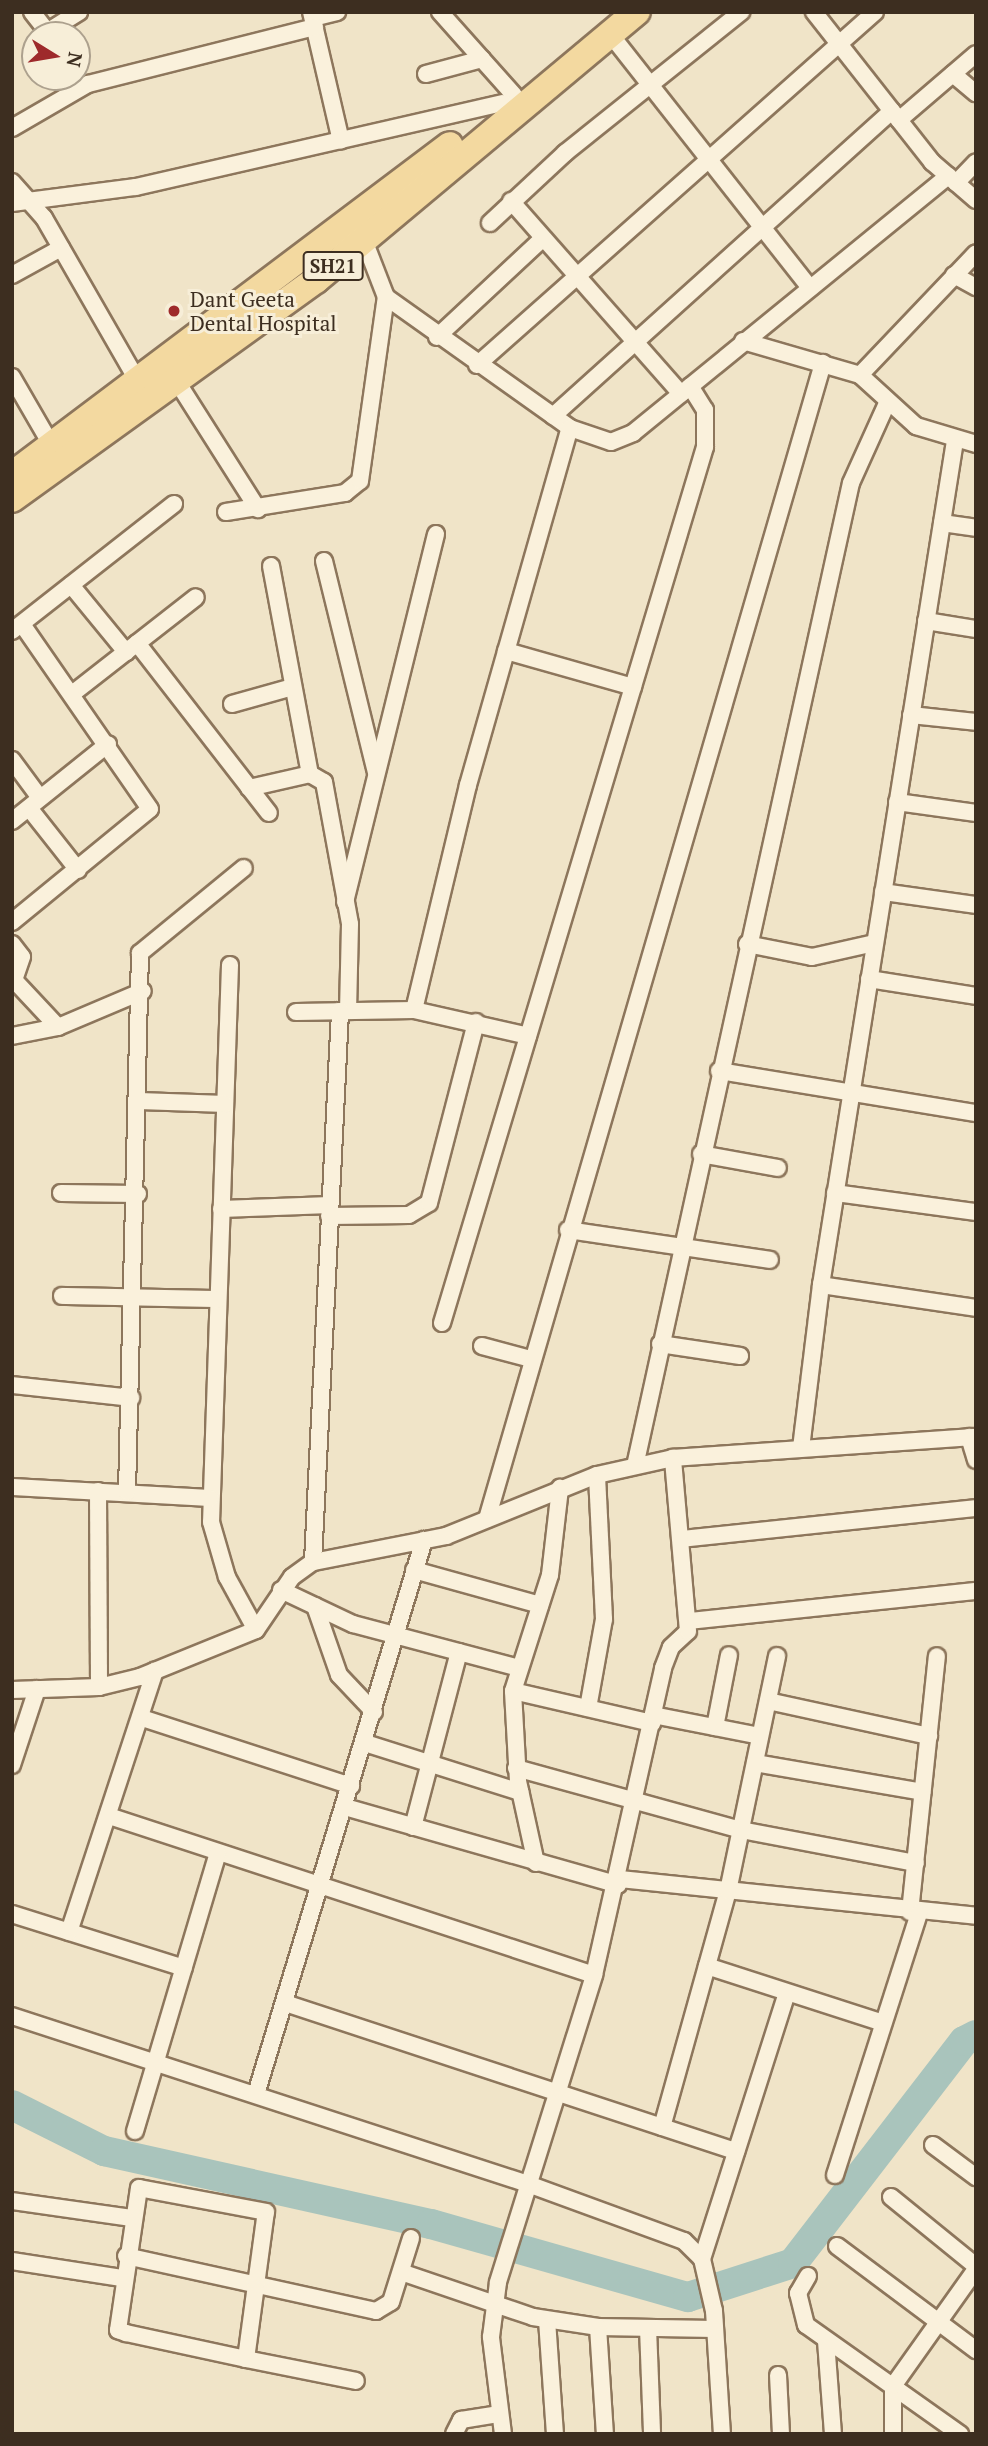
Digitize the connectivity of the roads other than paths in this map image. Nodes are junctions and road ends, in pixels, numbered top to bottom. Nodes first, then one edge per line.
1 (337, 12) edge
2 (440, 12) edge
3 (637, 12) edge
4 (741, 12) edge
5 (814, 12) edge
6 (875, 12) edge
7 (313, 19) edge
8 (611, 23) edge
9 (839, 44) junction
10 (976, 54) edge
11 (482, 59) junction
12 (426, 74) dead end
13 (953, 74) junction
14 (91, 83) edge
15 (650, 85) junction
16 (76, 91) edge
17 (976, 93) edge
18 (509, 99) junction
19 (896, 116) junction
20 (12, 128) edge
21 (341, 141) junction
22 (449, 157) junction
23 (708, 159) junction
24 (976, 162) edge
25 (952, 179) junction
26 (12, 182) edge
27 (976, 200) edge
28 (32, 201) junction
29 (511, 201) junction
30 (12, 203) edge
31 (490, 223) dead end
32 (762, 227) junction
33 (543, 238) junction
34 (364, 240) junction
35 (61, 248) junction
36 (976, 253) edge
37 (12, 275) edge
38 (954, 275) junction
39 (576, 276) junction
40 (976, 287) edge
41 (810, 288) junction
42 (386, 297) junction
43 (437, 337) junction
44 (633, 340) junction
45 (743, 341) junction
46 (823, 363) junction
47 (477, 365) junction
48 (860, 375) junction
49 (12, 377) edge
50 (176, 380) junction
51 (139, 383) junction
52 (685, 390) junction
53 (888, 401) junction
54 (553, 416) junction
55 (570, 428) junction
56 (955, 441) junction
57 (976, 444) edge
58 (52, 446) junction
59 (12, 475) edge
60 (12, 499) edge
61 (174, 504) dead end
62 (258, 509) junction
63 (226, 512) dead end
64 (942, 523) junction
65 (976, 528) edge
66 (436, 534) dead end
67 (324, 561) dead end
68 (271, 566) dead end
69 (71, 585) junction
70 (196, 597) dead end
71 (926, 621) junction
72 (17, 628) edge
73 (976, 629) edge
74 (131, 648) junction
75 (506, 651) junction
76 (293, 687) junction
77 (633, 687) junction
78 (72, 694) junction
79 (232, 704) dead end
80 (911, 715) junction
81 (976, 722) edge
82 (108, 744) junction
83 (12, 760) edge
84 (310, 775) junction
85 (377, 776) junction
86 (249, 788) junction
87 (897, 802) junction
88 (35, 803) junction
89 (269, 813) dead end
90 (976, 813) edge
91 (12, 821) edge
92 (244, 868) dead end
93 (78, 870) junction
94 (883, 892) junction
95 (345, 902) junction
96 (976, 905) edge
97 (12, 922) edge
98 (874, 943) junction
99 (12, 944) edge
100 (747, 944) junction
101 (230, 965) dead end
102 (869, 979) junction
103 (143, 991) junction
104 (976, 996) edge
105 (414, 1010) junction
106 (344, 1011) junction
107 (296, 1012) dead end
108 (476, 1022) junction
109 (58, 1027) junction
110 (12, 1036) edge
111 (528, 1036) junction
112 (719, 1071) junction
113 (851, 1094) junction
114 (140, 1101) junction
115 (225, 1104) junction
116 (976, 1113) edge
117 (701, 1154) junction
118 (778, 1168) dead end
119 (61, 1193) dead end
120 (835, 1193) junction
121 (138, 1195) junction
122 (221, 1209) junction
123 (330, 1211) junction
124 (976, 1212) edge
125 (568, 1230) junction
126 (680, 1247) junction
127 (770, 1260) dead end
128 (821, 1285) junction
129 (62, 1296) dead end
130 (136, 1297) junction
131 (218, 1299) junction
132 (976, 1308) edge
133 (442, 1323) dead end
134 (660, 1344) junction
135 (482, 1346) dead end
136 (740, 1356) dead end
137 (531, 1359) junction
138 (12, 1385) edge
139 (131, 1398) junction
140 (972, 1437) edge
141 (801, 1448) junction
142 (673, 1458) junction
143 (976, 1460) edge
144 (635, 1466) junction
145 (597, 1475) junction
146 (12, 1487) edge
147 (560, 1488) junction
148 (98, 1491) junction
149 (127, 1492) junction
150 (211, 1499) junction
151 (976, 1508) edge
152 (487, 1519) junction
153 (681, 1539) junction
154 (424, 1540) junction
155 (313, 1562) junction
156 (414, 1570) junction
157 (281, 1590) junction
158 (976, 1591) edge
159 (540, 1605) junction
160 (315, 1606) junction
161 (689, 1621) junction
162 (256, 1630) junction
163 (394, 1634) junction
164 (459, 1652) junction
165 (729, 1655) dead end
166 (776, 1656) dead end
167 (937, 1656) dead end
168 (516, 1667) junction
169 (155, 1671) junction
170 (99, 1687) junction
171 (37, 1689) junction
172 (12, 1690) edge
173 (513, 1691) junction
174 (768, 1701) junction
175 (588, 1708) junction
176 (374, 1713) junction
177 (142, 1718) junction
178 (652, 1719) junction
179 (715, 1727) junction
180 (760, 1736) junction
181 (929, 1736) junction
182 (365, 1743) junction
183 (430, 1763) junction
184 (755, 1763) junction
185 (12, 1765) edge
186 (516, 1768) junction
187 (351, 1786) junction
188 (520, 1792) junction
189 (923, 1792) junction
190 (636, 1802) junction
191 (345, 1807) junction
192 (108, 1816) junction
193 (413, 1826) junction
194 (741, 1830) junction
195 (218, 1853) junction
196 (536, 1863) junction
197 (916, 1863) junction
198 (619, 1882) junction
199 (321, 1884) junction
200 (728, 1891) junction
201 (915, 1912) junction
202 (12, 1914) edge
203 (976, 1916) edge
204 (69, 1932) junction
205 (707, 1966) junction
206 (184, 1968) junction
207 (594, 1975) junction
208 (787, 1993) junction
209 (285, 2003) junction
210 (12, 2016) edge
211 (883, 2024) junction
212 (155, 2065) junction
213 (555, 2093) junction
214 (256, 2094) junction
215 (662, 2127) junction
216 (135, 2132) dead end
217 (933, 2145) dead end
218 (736, 2151) junction
219 (835, 2175) dead end
220 (976, 2177) edge
221 (528, 2184) junction
222 (891, 2197) dead end
223 (12, 2201) edge
224 (131, 2218) junction
225 (411, 2238) dead end
226 (837, 2246) dead end
227 (126, 2256) junction
228 (702, 2259) junction
229 (12, 2262) edge
230 (976, 2268) edge
231 (401, 2272) junction
232 (808, 2276) dead end
233 (122, 2278) junction
234 (258, 2285) junction
235 (494, 2304) junction
236 (547, 2320) junction
237 (936, 2323) junction
238 (598, 2327) junction
239 (648, 2328) junction
240 (715, 2329) junction
241 (826, 2341) junction
242 (976, 2350) edge
243 (246, 2358) junction
244 (778, 2375) dead end
245 (356, 2381) dead end
246 (893, 2386) junction
247 (500, 2414) junction
248 (454, 2434) edge
249 (503, 2434) edge
250 (555, 2434) edge
251 (605, 2434) edge
252 (652, 2434) edge
253 (722, 2434) edge
254 (781, 2434) edge
255 (833, 2434) edge
256 (893, 2434) edge
257 (960, 2434) edge

1 - 7 street
2 - 11 street
3 - 8 main road, SH21
4 - 15 street
5 - 9 street
6 - 9 street
7 - 14 street
7 - 21 street
8 - 15 street
8 - 18 main road, SH21
8 - 22 main road, SH21
9 - 19 street
9 - 23 street
10 - 13 street
11 - 12 street
11 - 18 street
13 - 17 street
13 - 19 street
15 - 23 street
15 - 29 street
16 - 20 street
18 - 21 street
18 - 22 main road, SH21
19 - 25 street
19 - 32 street
21 - 28 street
22 - 34 main road, SH21
22 - 51 main road, SH21
23 - 32 street
23 - 39 street
24 - 25 street
25 - 27 street
25 - 41 street
26 - 28 street
28 - 30 street
28 - 35 street
29 - 31 street
29 - 33 street
32 - 41 street
32 - 44 street
33 - 39 street
33 - 43 street
34 - 42 street
34 - 50 main road, SH21
35 - 37 street
35 - 51 street
36 - 38 street
38 - 40 street
38 - 48 street
39 - 44 street
39 - 47 street
41 - 45 street
42 - 43 street
42 - 62 street
43 - 47 street
44 - 52 street
44 - 54 street
45 - 46 street
45 - 52 street
46 - 48 street
46 - 125 street
47 - 54 street
48 - 53 street
49 - 58 street
50 - 60 main road, SH21
50 - 62 street
51 - 58 main road, SH21
52 - 55 street
52 - 77 street
53 - 56 street
53 - 100 street
54 - 55 street
55 - 75 street
56 - 57 street
56 - 64 street
58 - 59 main road, SH21
61 - 69 street
62 - 63 street
64 - 65 street
64 - 71 street
66 - 85 street
67 - 85 street
68 - 76 street
69 - 72 street
69 - 74 street
70 - 74 street
71 - 73 street
71 - 80 street
72 - 78 street
74 - 78 street
74 - 86 street
75 - 77 street
75 - 105 street
76 - 79 street
76 - 84 street
77 - 111 street
78 - 82 street
80 - 81 street
80 - 87 street
82 - 88 street
82 - 93 street
83 - 88 street
84 - 86 street
84 - 95 street
85 - 95 street
86 - 89 street
87 - 90 street
87 - 94 street
88 - 91 street
88 - 93 street
92 - 103 street
93 - 97 street
94 - 96 street
94 - 98 street
95 - 106 street
98 - 100 street
98 - 102 street
99 - 109 street
100 - 112 street
101 - 115 street
102 - 104 street
102 - 113 street
103 - 109 street
103 - 114 street
105 - 106 street
105 - 108 street
106 - 107 street
106 - 123 street
108 - 111 street
108 - 123 street
109 - 110 street
111 - 133 street
112 - 113 street
112 - 117 street
113 - 116 street
113 - 120 street
114 - 115 street
114 - 121 street
115 - 122 street
117 - 118 street
117 - 126 street
119 - 121 street
120 - 124 street
120 - 128 street
121 - 130 street
122 - 123 street
122 - 131 street
123 - 155 street
125 - 126 street
125 - 137 street
126 - 127 street
126 - 134 street
128 - 132 street
128 - 141 street
129 - 130 street
130 - 131 street
130 - 139 street
131 - 150 street
134 - 136 street
134 - 144 street
135 - 137 street
137 - 152 street
138 - 139 street
139 - 149 street
140 - 141 street
140 - 143 street
141 - 142 street
142 - 144 street
142 - 153 street
144 - 145 street
145 - 147 street
145 - 175 street
146 - 148 street
147 - 152 street
147 - 159 street
148 - 149 street
148 - 170 street
149 - 150 street
150 - 162 street
151 - 153 street
152 - 154 street
153 - 161 street
154 - 155 street
154 - 156 street
155 - 157 street
156 - 159 street
156 - 163 street
157 - 160 street
157 - 162 street
158 - 161 street
159 - 168 street
160 - 163 street
160 - 176 street
161 - 178 street
162 - 169 street
163 - 164 street
163 - 176 street
164 - 168 street
164 - 183 street
165 - 179 street
166 - 174 street
167 - 181 street
168 - 173 street
169 - 170 street
169 - 177 street
170 - 171 street
171 - 172 street
171 - 185 street
173 - 175 street
173 - 186 street
174 - 180 street
174 - 181 street
175 - 178 street
176 - 182 street
177 - 187 street
177 - 192 street
178 - 179 street
178 - 190 street
179 - 180 street
180 - 184 street
181 - 189 street
182 - 183 street
182 - 187 street
183 - 188 street
183 - 193 street
184 - 189 street
184 - 194 street
186 - 188 street
186 - 190 street
187 - 191 street
188 - 196 street
189 - 197 street
190 - 194 street
190 - 198 street
191 - 193 street
191 - 199 street
192 - 195 street
192 - 204 street
193 - 196 street
194 - 197 street
194 - 200 street
195 - 199 street
195 - 206 street
196 - 198 street
197 - 201 street
198 - 200 street
198 - 207 street
199 - 207 street
199 - 209 street
200 - 201 street
200 - 205 street
201 - 203 street
201 - 211 street
202 - 204 street
204 - 206 street
205 - 208 street
205 - 215 street
206 - 212 street
207 - 213 street
208 - 211 street
208 - 218 street
209 - 213 street
209 - 214 street
210 - 212 street
211 - 219 street
212 - 214 street
212 - 216 street
213 - 215 street
213 - 221 street
214 - 221 street
215 - 218 street
217 - 220 street
218 - 228 street
221 - 228 street
221 - 235 street
222 - 230 street
223 - 224 street
224 - 227 street
224 - 234 street
225 - 231 street
226 - 237 street
227 - 233 street
227 - 234 street
228 - 240 street
229 - 233 street
230 - 237 street
231 - 234 street
231 - 235 street
232 - 241 street
233 - 243 street
234 - 243 street
235 - 236 street
235 - 247 street
236 - 238 street
236 - 250 street
237 - 242 street
237 - 246 street
238 - 239 street
238 - 251 street
239 - 240 street
239 - 252 street
240 - 253 street
241 - 246 street
241 - 255 street
243 - 245 street
244 - 254 street
246 - 256 street
246 - 257 street
247 - 248 street
247 - 249 street

